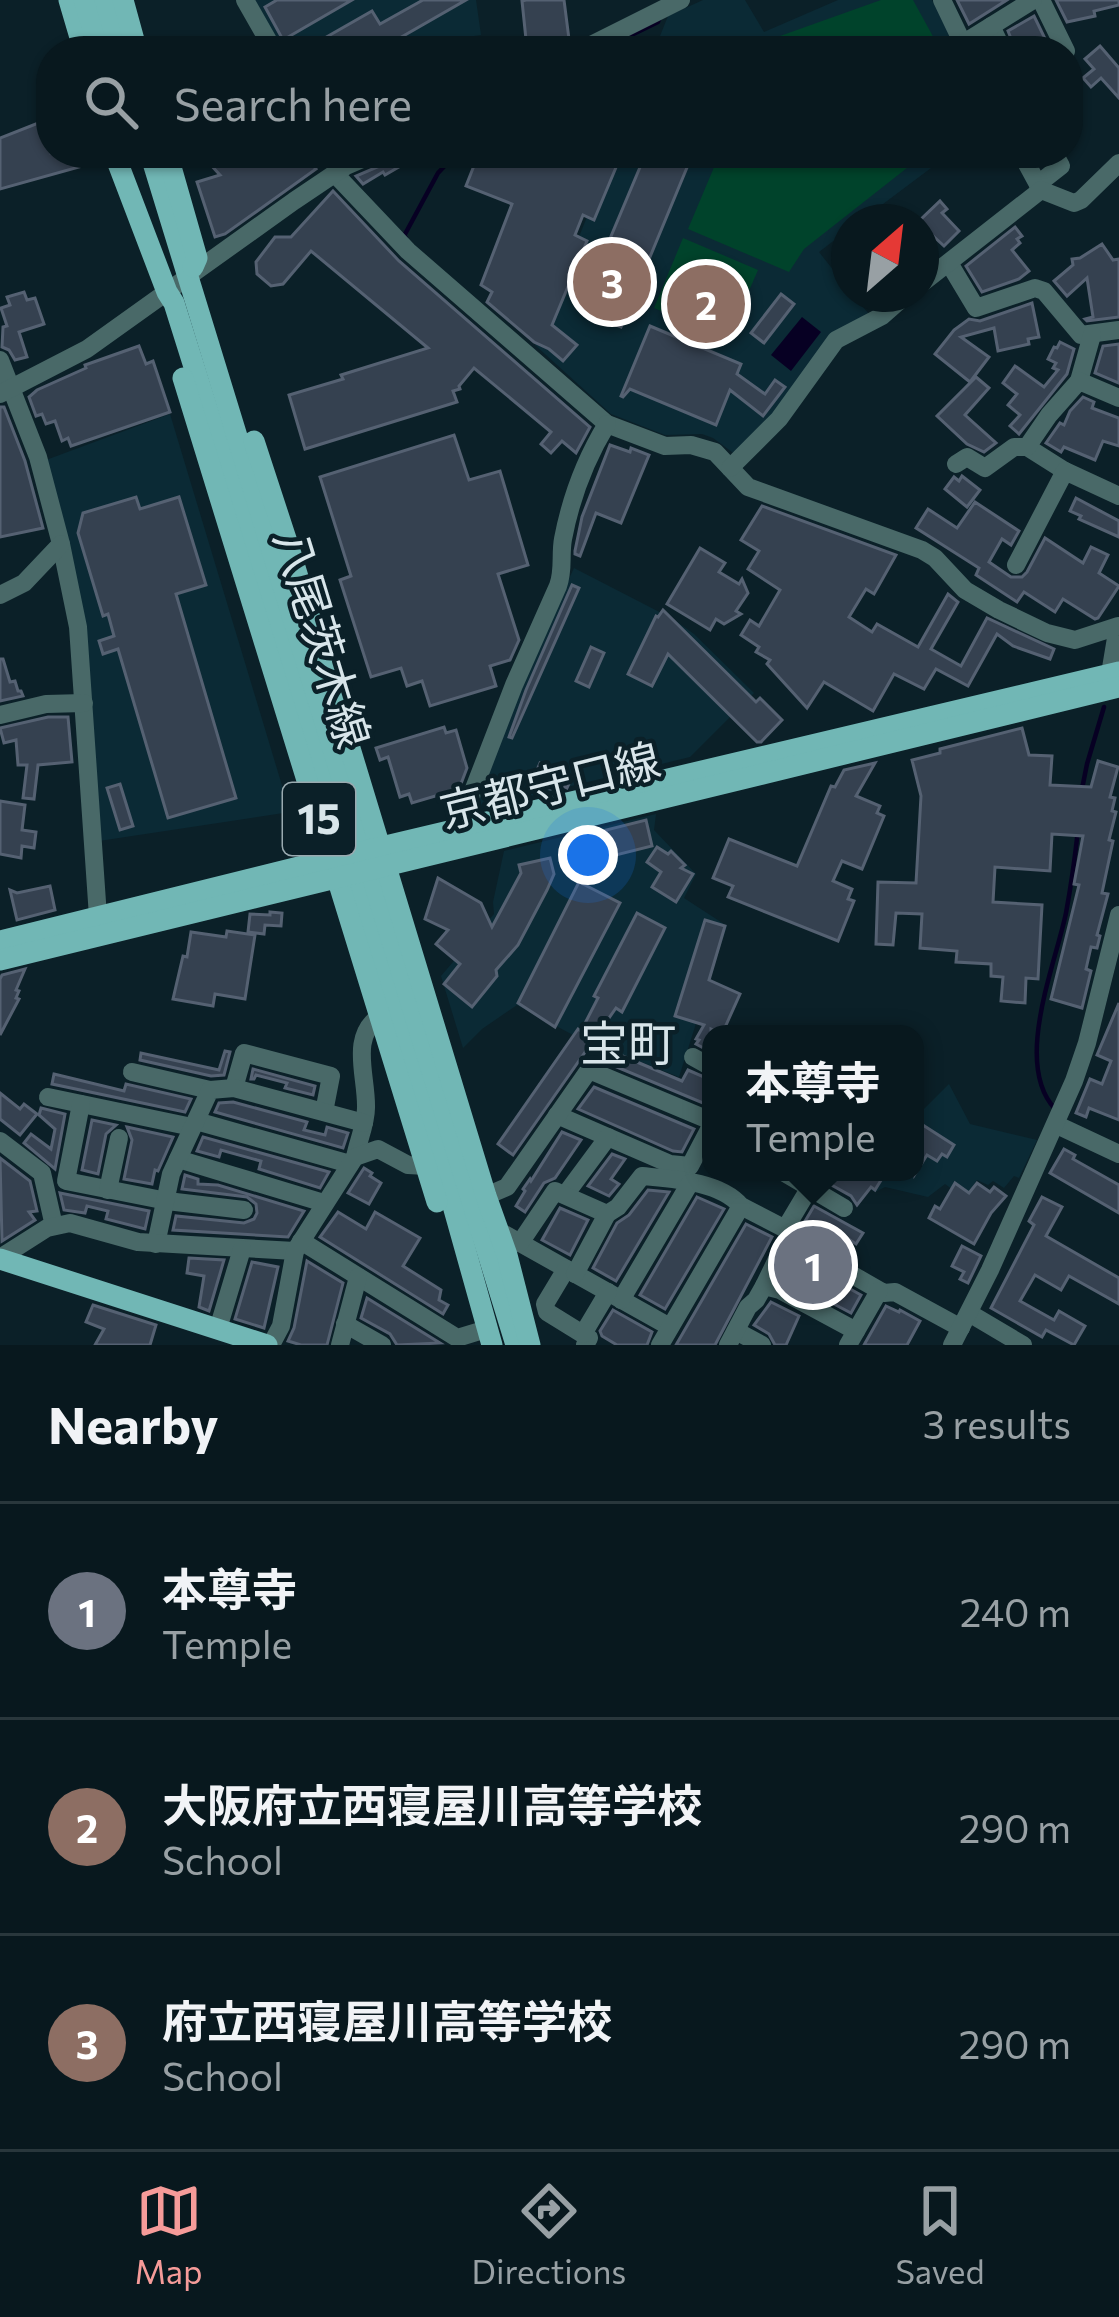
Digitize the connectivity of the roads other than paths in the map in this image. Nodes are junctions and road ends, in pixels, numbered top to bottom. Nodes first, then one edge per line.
1 (69, 0) edge
2 (85, 0) edge
3 (105, 0) edge
4 (123, 0) edge
5 (245, 0) edge
6 (942, 0) edge
7 (1037, 0) edge
8 (673, 2) edge
9 (991, 26) junction
10 (80, 36) edge
11 (96, 36) edge
12 (116, 36) edge
13 (133, 36) edge
14 (265, 36) edge
15 (608, 36) edge
16 (960, 36) edge
17 (979, 36) edge
18 (996, 36) edge
19 (1057, 36) edge
20 (1119, 163) edge
21 (120, 168) edge
22 (132, 168) edge
23 (155, 168) edge
24 (171, 168) edge
25 (334, 168) edge
26 (342, 168) edge
27 (1030, 168) edge
28 (1059, 168) edge
29 (1039, 187) junction
30 (148, 237) junction
31 (949, 263) junction
32 (939, 270) edge
33 (188, 277) junction
34 (167, 292) junction
35 (886, 312) edge
36 (1119, 329) edge
37 (1093, 334) junction
38 (211, 345) junction
39 (0, 360) edge
40 (1078, 381) junction
41 (6, 391) edge
42 (1119, 398) edge
43 (607, 424) junction
44 (1027, 447) junction
45 (956, 464) dead end
46 (733, 465) junction
47 (1065, 471) junction
48 (1119, 496) edge
49 (61, 544) junction
50 (1016, 565) dead end
51 (0, 595) edge
52 (1119, 616) edge
53 (1118, 626) edge
54 (297, 662) junction
55 (1116, 678) edge
56 (84, 703) junction
57 (0, 715) edge
58 (458, 830) junction
59 (383, 858) junction
60 (334, 869) junction
61 (1119, 915) edge
62 (99, 927) junction
63 (1, 956) edge
64 (1111, 981) edge
65 (380, 1016) junction
66 (420, 1061) junction
67 (131, 1072) dead end
68 (234, 1088) junction
69 (210, 1090) junction
70 (48, 1097) dead end
71 (81, 1104) junction
72 (324, 1112) junction
73 (557, 1115) junction
74 (1060, 1118) junction
75 (702, 1120) edge
76 (364, 1123) junction
77 (194, 1124) junction
78 (119, 1138) dead end
79 (608, 1138) junction
80 (0, 1141) edge
81 (702, 1144) edge
82 (1119, 1154) edge
83 (178, 1160) junction
84 (352, 1160) junction
85 (426, 1166) junction
86 (687, 1177) junction
87 (43, 1178) junction
88 (248, 1180) junction
89 (66, 1181) junction
90 (813, 1181) edge
91 (815, 1181) edge
92 (108, 1190) junction
93 (566, 1195) junction
94 (486, 1196) junction
95 (167, 1201) junction
96 (324, 1203) junction
97 (741, 1206) junction
98 (844, 1208) dead end
99 (244, 1210) junction
100 (607, 1214) junction
101 (54, 1226) junction
102 (788, 1230) junction
103 (497, 1231) junction
104 (520, 1243) junction
105 (157, 1244) junction
106 (298, 1246) junction
107 (241, 1249) junction
108 (0, 1258) edge
109 (570, 1272) junction
110 (358, 1277) junction
111 (764, 1286) junction
112 (879, 1291) junction
113 (614, 1296) junction
114 (345, 1324) junction
115 (218, 1329) junction
116 (961, 1329) edge
117 (665, 1336) edge
118 (732, 1338) edge
119 (852, 1338) edge
120 (486, 1340) edge
121 (456, 1341) edge
122 (590, 1341) edge
123 (269, 1345) edge
124 (340, 1345) edge
125 (382, 1345) edge
126 (516, 1345) edge
127 (530, 1345) edge
128 (762, 1345) edge
129 (1023, 1345) edge

1 - 10 main road
2 - 11 main road
3 - 12 main road
4 - 13 main road
5 - 14 street
6 - 16 street
7 - 9 street
7 - 19 street
8 - 15 street
9 - 17 street
9 - 18 street
20 - 29 street
21 - 30 main road, 15
22 - 30 main road, 15
23 - 33 main road, 15
24 - 33 main road, 15
25 - 33 street
26 - 43 street
27 - 29 street
28 - 29 street
29 - 31 street
30 - 34 main road, 八尾茨木線 / 15
31 - 32 street
31 - 37 street
33 - 34 street
33 - 38 main road, 八尾茨木線 / 15
34 - 41 street
34 - 54 main road, 八尾茨木線 / 15
34 - 60 main road, 15
35 - 46 street
36 - 37 street
37 - 40 street
38 - 54 main road, 八尾茨木線 / 15
38 - 59 main road, 15
39 - 41 street
40 - 42 street
40 - 44 street
41 - 49 street
43 - 46 street
43 - 58 street
44 - 45 street
44 - 47 street
46 - 53 street
47 - 48 street
47 - 50 street
49 - 51 street
49 - 56 street
52 - 53 street
53 - 55 street
54 - 66 main road, 八尾茨木線 / 15
55 - 58 main road, 京都守口線
55 - 59 main road, 京都守口線
56 - 57 street
56 - 62 street
58 - 59 main road, 京都守口線
59 - 60 main road, 京都守口線
59 - 94 main road, 15
60 - 62 main road, 京都守口線
60 - 65 main road, 15
61 - 64 street
62 - 63 main road, 京都守口線
64 - 74 street
65 - 76 street
65 - 85 main road, 15
66 - 120 main road, 八尾茨木線 / 15
66 - 126 main road, 八尾茨木線 / 15
67 - 69 street
68 - 69 street
68 - 72 street
68 - 72 street
69 - 77 street
70 - 71 street
71 - 77 street
71 - 89 street
72 - 76 street
73 - 75 street
73 - 79 street
73 - 94 street
74 - 82 street
74 - 116 street
76 - 84 street
77 - 83 street
77 - 84 street
78 - 92 street
79 - 86 street
79 - 93 street
80 - 87 street
81 - 86 street
83 - 88 street
83 - 95 street
84 - 85 street
84 - 96 street
85 - 120 main road, 15
86 - 97 street
86 - 100 street
86 - 113 street
87 - 89 street
87 - 101 street
88 - 96 street
88 - 99 street
89 - 92 street
90 - 102 street
91 - 98 street
92 - 95 street
93 - 100 street
93 - 104 street
94 - 103 main road, 15
95 - 99 street
95 - 105 street
96 - 106 street
97 - 102 street
97 - 117 street
99 - 107 street
100 - 109 street
101 - 105 street
101 - 108 street
102 - 111 street
102 - 112 street
103 - 104 street
103 - 127 main road, 15
104 - 109 street
105 - 107 street
106 - 107 street
106 - 110 street
106 - 123 street
107 - 115 street
108 - 115 main road
109 - 113 street
109 - 122 street
110 - 114 street
110 - 121 street
111 - 118 street
111 - 119 street
112 - 116 street
112 - 119 street
113 - 117 street
113 - 122 street
114 - 124 street
114 - 125 street
115 - 123 main road
116 - 129 street
118 - 128 street
120 - 121 street

